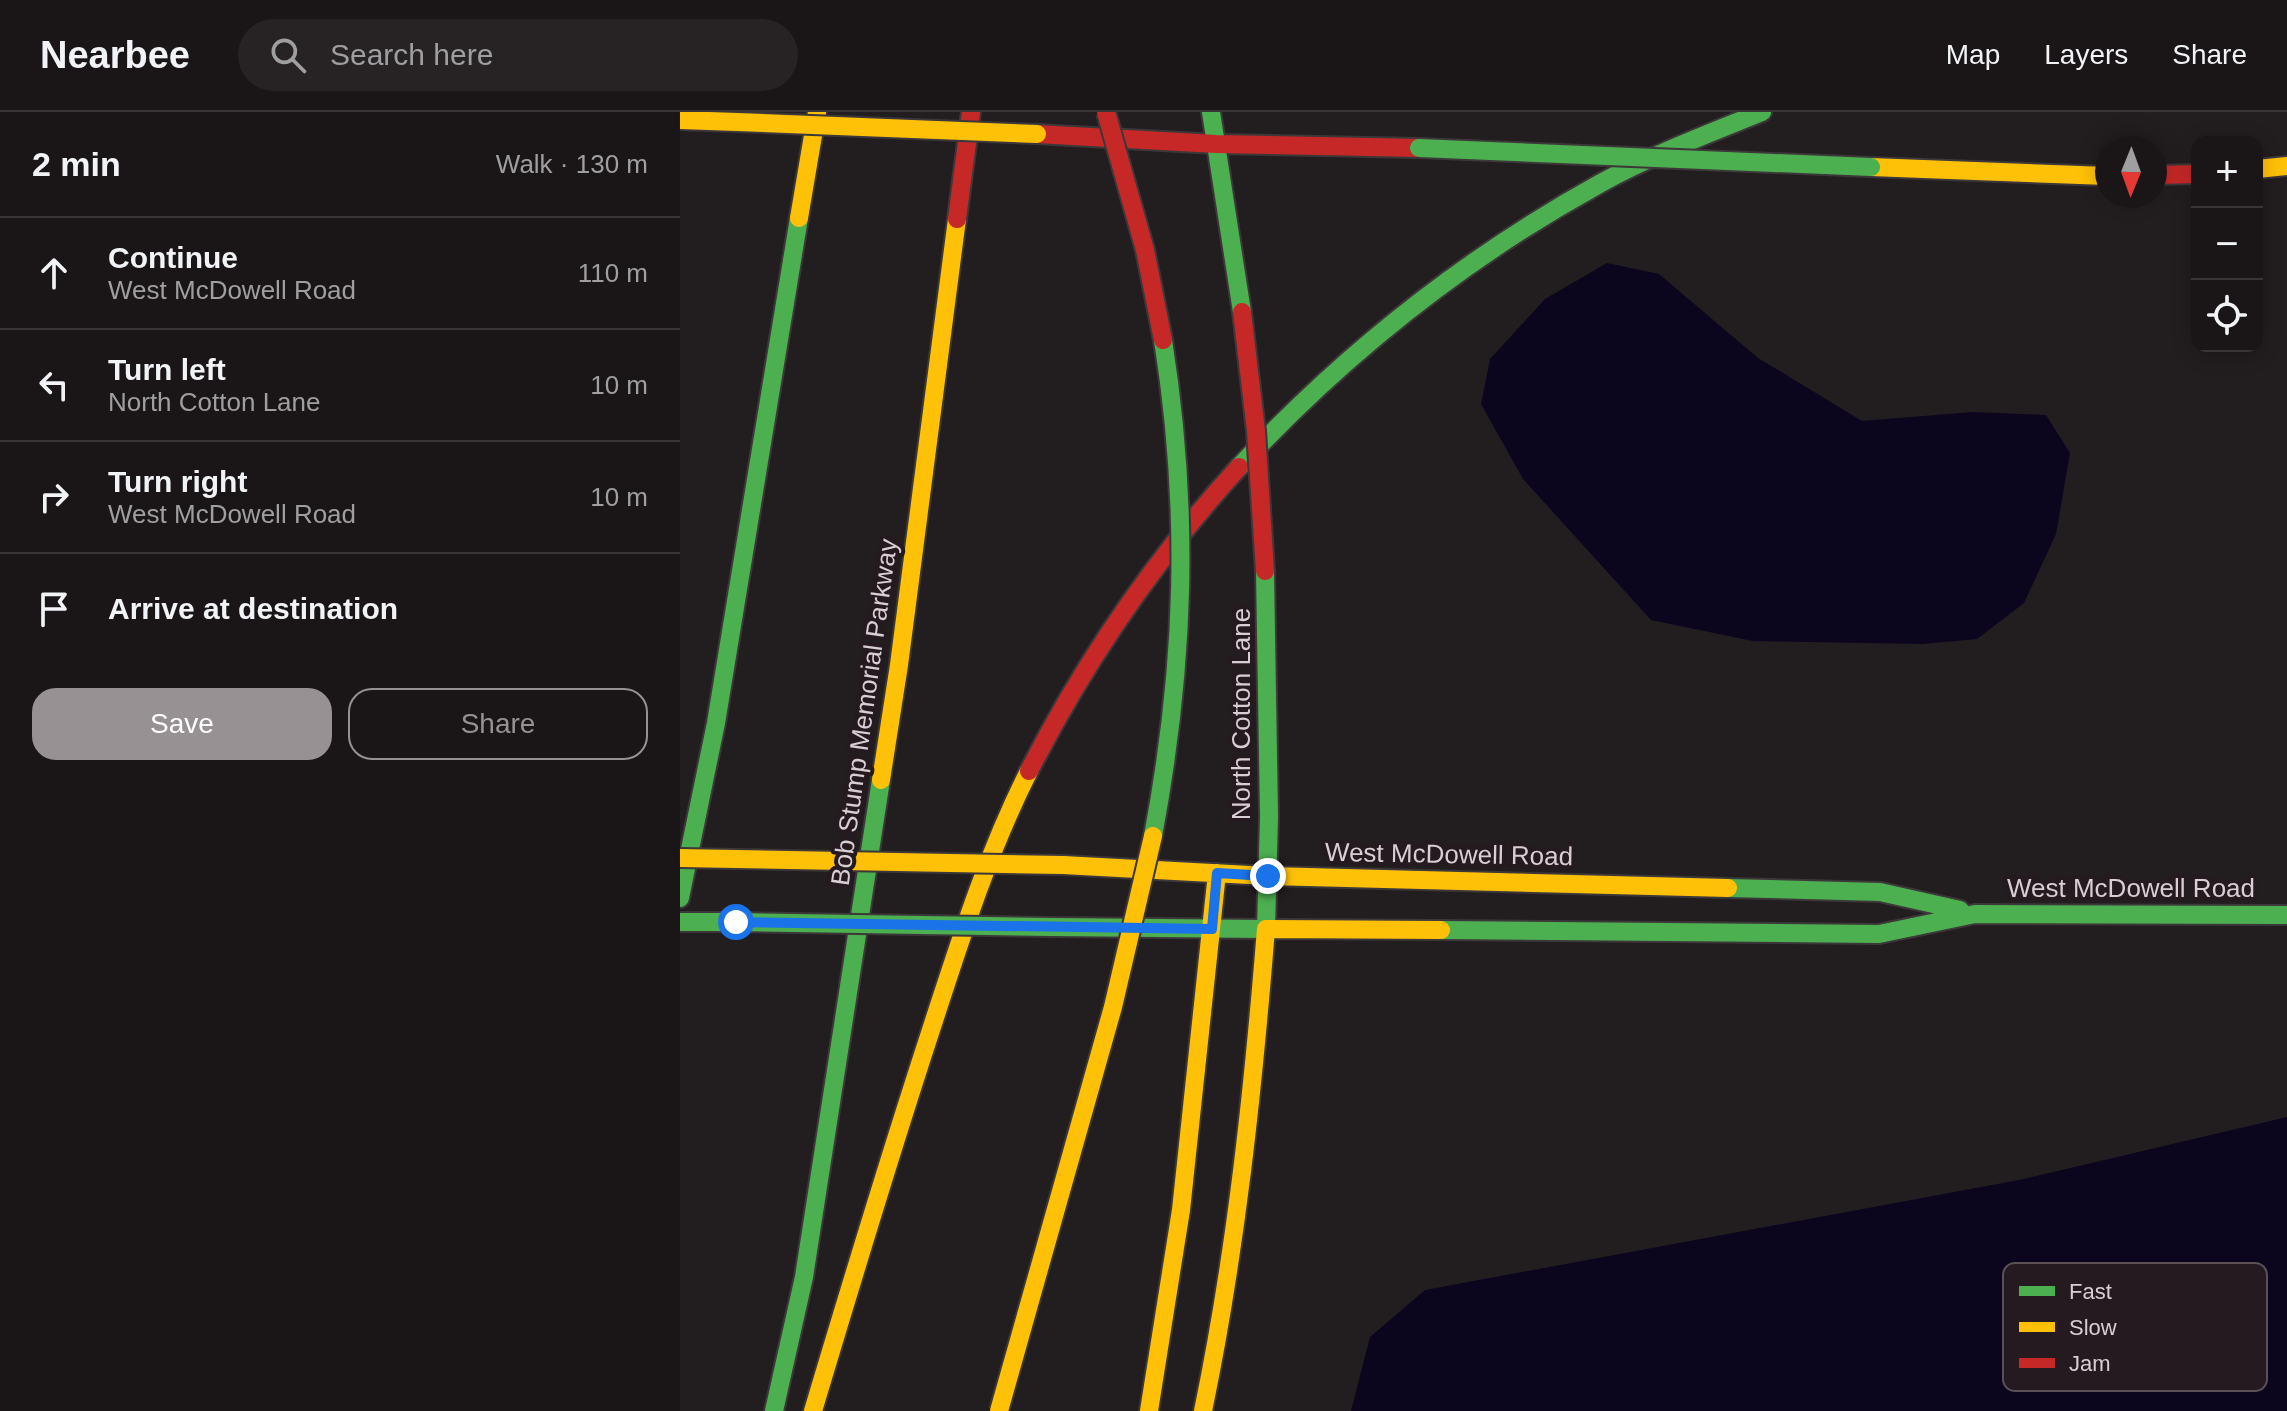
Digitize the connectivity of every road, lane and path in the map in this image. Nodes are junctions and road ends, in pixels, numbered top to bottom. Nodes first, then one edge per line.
1 (817, 112) edge
2 (971, 112) edge
3 (1106, 112) edge
4 (1211, 112) edge
5 (1762, 112) edge
6 (680, 120) edge
7 (1216, 144) junction
8 (2287, 166) edge
9 (2263, 168) edge
10 (2191, 174) edge
11 (2167, 175) edge
12 (2095, 176) edge
13 (680, 858) edge
14 (1217, 873) junction
15 (1268, 876) junction
16 (680, 898) edge
17 (1975, 914) junction
18 (2287, 915) edge
19 (680, 922) edge
20 (1212, 929) junction
21 (1266, 929) junction
22 (774, 1411) edge
23 (813, 1411) edge
24 (999, 1411) edge
25 (1149, 1411) edge
26 (1203, 1411) edge

1 - 16 main road
2 - 22 main road, Bob Stump Memorial Parkway
3 - 24 main road, bridge
4 - 7 main road, North Cotton Lane
5 - 23 main road
6 - 7 main road, bridge
7 - 12 main road, bridge
7 - 15 main road, North Cotton Lane, bridge
8 - 9 main road
10 - 11 main road
13 - 14 main road, West McDowell Road, bridge
14 - 15 main road, West McDowell Road
14 - 20 main road
15 - 17 main road, West McDowell Road
15 - 21 main road, North Cotton Lane
17 - 18 main road, West McDowell Road
17 - 21 main road, West McDowell Road
19 - 20 main road, West McDowell Road, bridge
20 - 21 main road, West McDowell Road
20 - 25 main road
21 - 26 main road, North Cotton Lane

